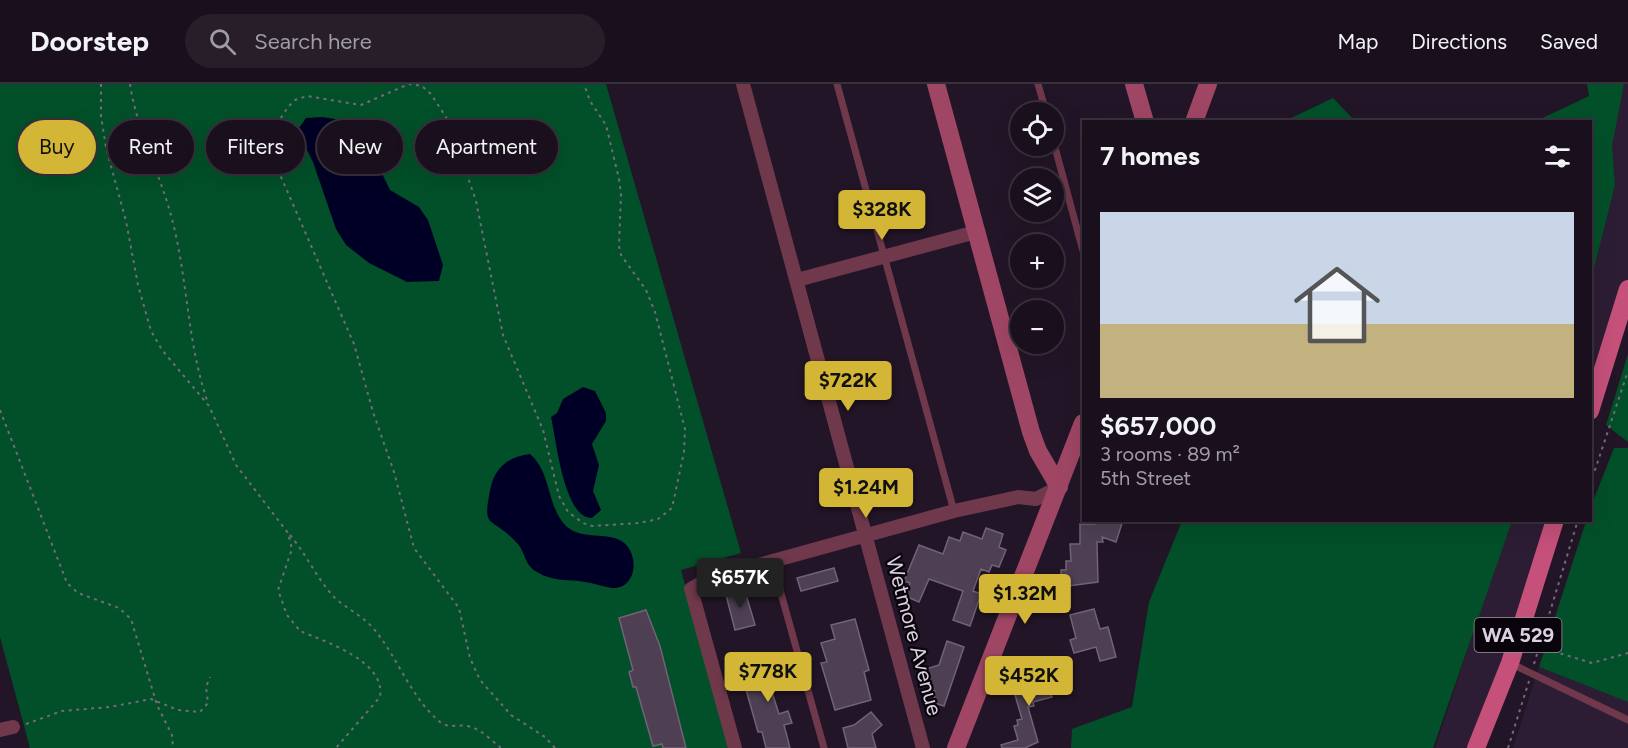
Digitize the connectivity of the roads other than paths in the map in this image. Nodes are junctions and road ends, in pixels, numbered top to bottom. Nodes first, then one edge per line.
1 (743, 84) edge
2 (837, 84) edge
3 (936, 84) edge
4 (1038, 84) edge
5 (1134, 84) edge
6 (1208, 84) edge
7 (1043, 102) edge
8 (1143, 120) edge
9 (1195, 120) edge
10 (1057, 156) edge
11 (976, 232) junction
12 (1082, 246) edge
13 (883, 257) junction
14 (797, 280) junction
15 (1628, 289) edge
16 (1592, 405) edge
17 (1082, 426) edge
18 (1059, 487) junction
19 (954, 511) junction
20 (1554, 522) edge
21 (865, 536) junction
22 (772, 561) junction
23 (1510, 663) junction
24 (1628, 720) edge
25 (735, 748) edge
26 (824, 748) edge
27 (923, 748) edge
28 (956, 748) edge
29 (1476, 748) edge

1 - 14 street, Wetmore Avenue
2 - 13 lane
3 - 11 main road
4 - 7 lane
5 - 8 main road
6 - 9 main road
10 - 12 lane
11 - 13 street
11 - 18 main road
13 - 14 street
13 - 19 lane
14 - 21 street, Wetmore Avenue
15 - 16 main road
17 - 18 main road
18 - 19 street
18 - 28 main road
19 - 21 street
20 - 23 main road, WA 529
21 - 22 street
21 - 27 street, Wetmore Avenue
22 - 25 street
22 - 26 lane
23 - 24 lane
23 - 29 main road, WA 529

